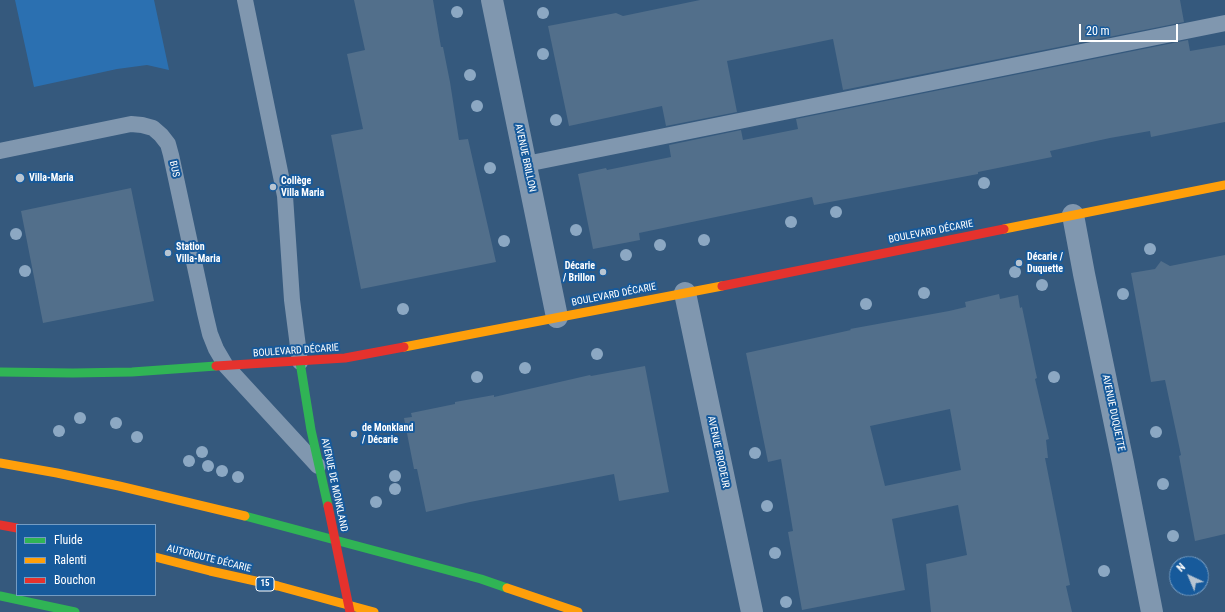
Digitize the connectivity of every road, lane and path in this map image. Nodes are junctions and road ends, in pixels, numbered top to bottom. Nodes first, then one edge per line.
1 (245, 0) edge
2 (492, 0) edge
3 (1225, 23) edge
4 (0, 152) edge
5 (526, 164) junction
6 (1225, 185) edge
7 (1073, 215) junction
8 (685, 293) junction
9 (557, 317) junction
10 (300, 362) junction
11 (226, 366) junction
12 (0, 372) edge
13 (0, 463) edge
14 (319, 466) junction
15 (0, 525) edge
16 (16, 528) edge
17 (156, 557) edge
18 (0, 596) edge
19 (75, 612) edge
20 (350, 612) edge
21 (374, 612) edge
22 (578, 612) edge
23 (752, 612) edge
24 (1152, 612) edge

1 - 10 lane
2 - 5 street, AVENUE BRILLON
3 - 5 lane
4 - 11 lane, BUS
5 - 9 street, AVENUE BRILLON
6 - 7 main road, BOULEVARD DÉCARIE
7 - 8 main road, BOULEVARD DÉCARIE
7 - 24 street, AVENUE DUQUETTE
8 - 9 main road, BOULEVARD DÉCARIE
8 - 23 street, AVENUE BRODEUR
9 - 10 main road, BOULEVARD DÉCARIE
10 - 11 main road, BOULEVARD DÉCARIE
10 - 14 main road, AVENUE DE MONKLAND
11 - 12 main road, BOULEVARD DÉCARIE
11 - 14 lane, BUS
13 - 22 main road
14 - 20 main road, AVENUE DE MONKLAND, bridge
15 - 16 main road
17 - 21 main road, AUTOROUTE DÉCARIE / 15
18 - 19 main road

